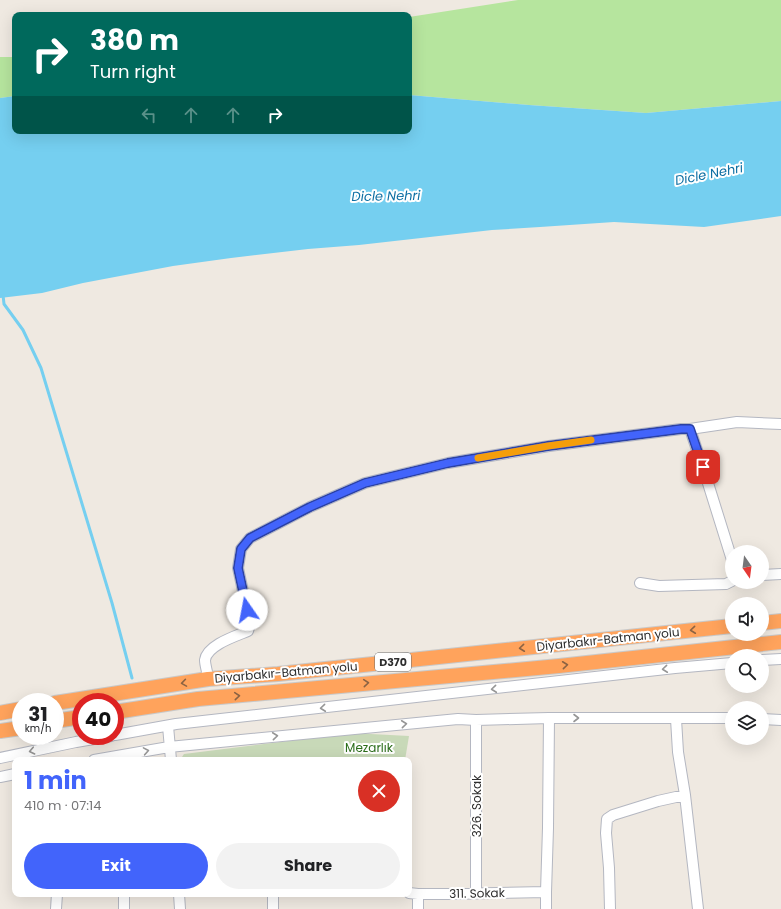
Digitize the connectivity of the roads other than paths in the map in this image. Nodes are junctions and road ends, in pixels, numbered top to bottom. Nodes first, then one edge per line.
1 (781, 424) edge
2 (690, 429) junction
3 (727, 545) edge
4 (781, 574) edge
5 (769, 575) edge
6 (640, 582) dead end
7 (725, 584) edge
8 (781, 621) edge
9 (769, 622) edge
10 (725, 627) edge
11 (781, 642) edge
12 (781, 659) edge
13 (769, 660) edge
14 (725, 664) edge
15 (208, 679) junction
16 (64, 702) edge
17 (12, 710) edge
18 (124, 711) edge
19 (0, 713) edge
20 (549, 718) junction
21 (725, 718) edge
22 (676, 719) junction
23 (769, 719) edge
24 (476, 720) junction
25 (781, 720) edge
26 (168, 726) junction
27 (12, 729) edge
28 (0, 731) edge
29 (124, 733) edge
30 (72, 743) edge
31 (169, 747) junction
32 (111, 757) edge
33 (171, 757) edge
34 (0, 758) edge
35 (12, 775) edge
36 (0, 777) edge
37 (685, 795) junction
38 (546, 892) junction
39 (414, 893) edge
40 (476, 893) junction
41 (57, 897) edge
42 (124, 897) edge
43 (179, 897) edge
44 (273, 897) edge
45 (56, 909) edge
46 (124, 909) edge
47 (180, 909) edge
48 (273, 909) edge
49 (418, 909) edge
50 (546, 909) edge
51 (610, 909) edge
52 (698, 909) edge

1 - 2 street
2 - 3 street
2 - 15 street
4 - 5 street
6 - 7 street
8 - 9 highway
10 -> 15 highway, Diyarbakır-Batman yolu / D370
18 -> 11 highway, Diyarbakır-Batman yolu / D370
12 - 13 street
14 -> 26 street
15 -> 16 highway, Diyarbakır-Batman yolu / D370
17 - 19 highway
20 -> 22 street
20 - 24 street
20 - 38 street
21 - 22 street
22 - 37 street
23 - 25 street
31 -> 24 street
24 - 40 street, 326. Sokak
26 - 29 street
26 - 31 street
27 - 28 highway
30 -> 34 street
32 -> 31 street
31 - 33 street
35 - 36 street
37 - 51 street
37 - 52 street
38 - 40 street, 311. Sokak
38 - 50 street
39 - 40 street, 311. Sokak
39 - 49 street
41 - 45 street
42 - 46 street
43 - 47 street
44 - 48 street

